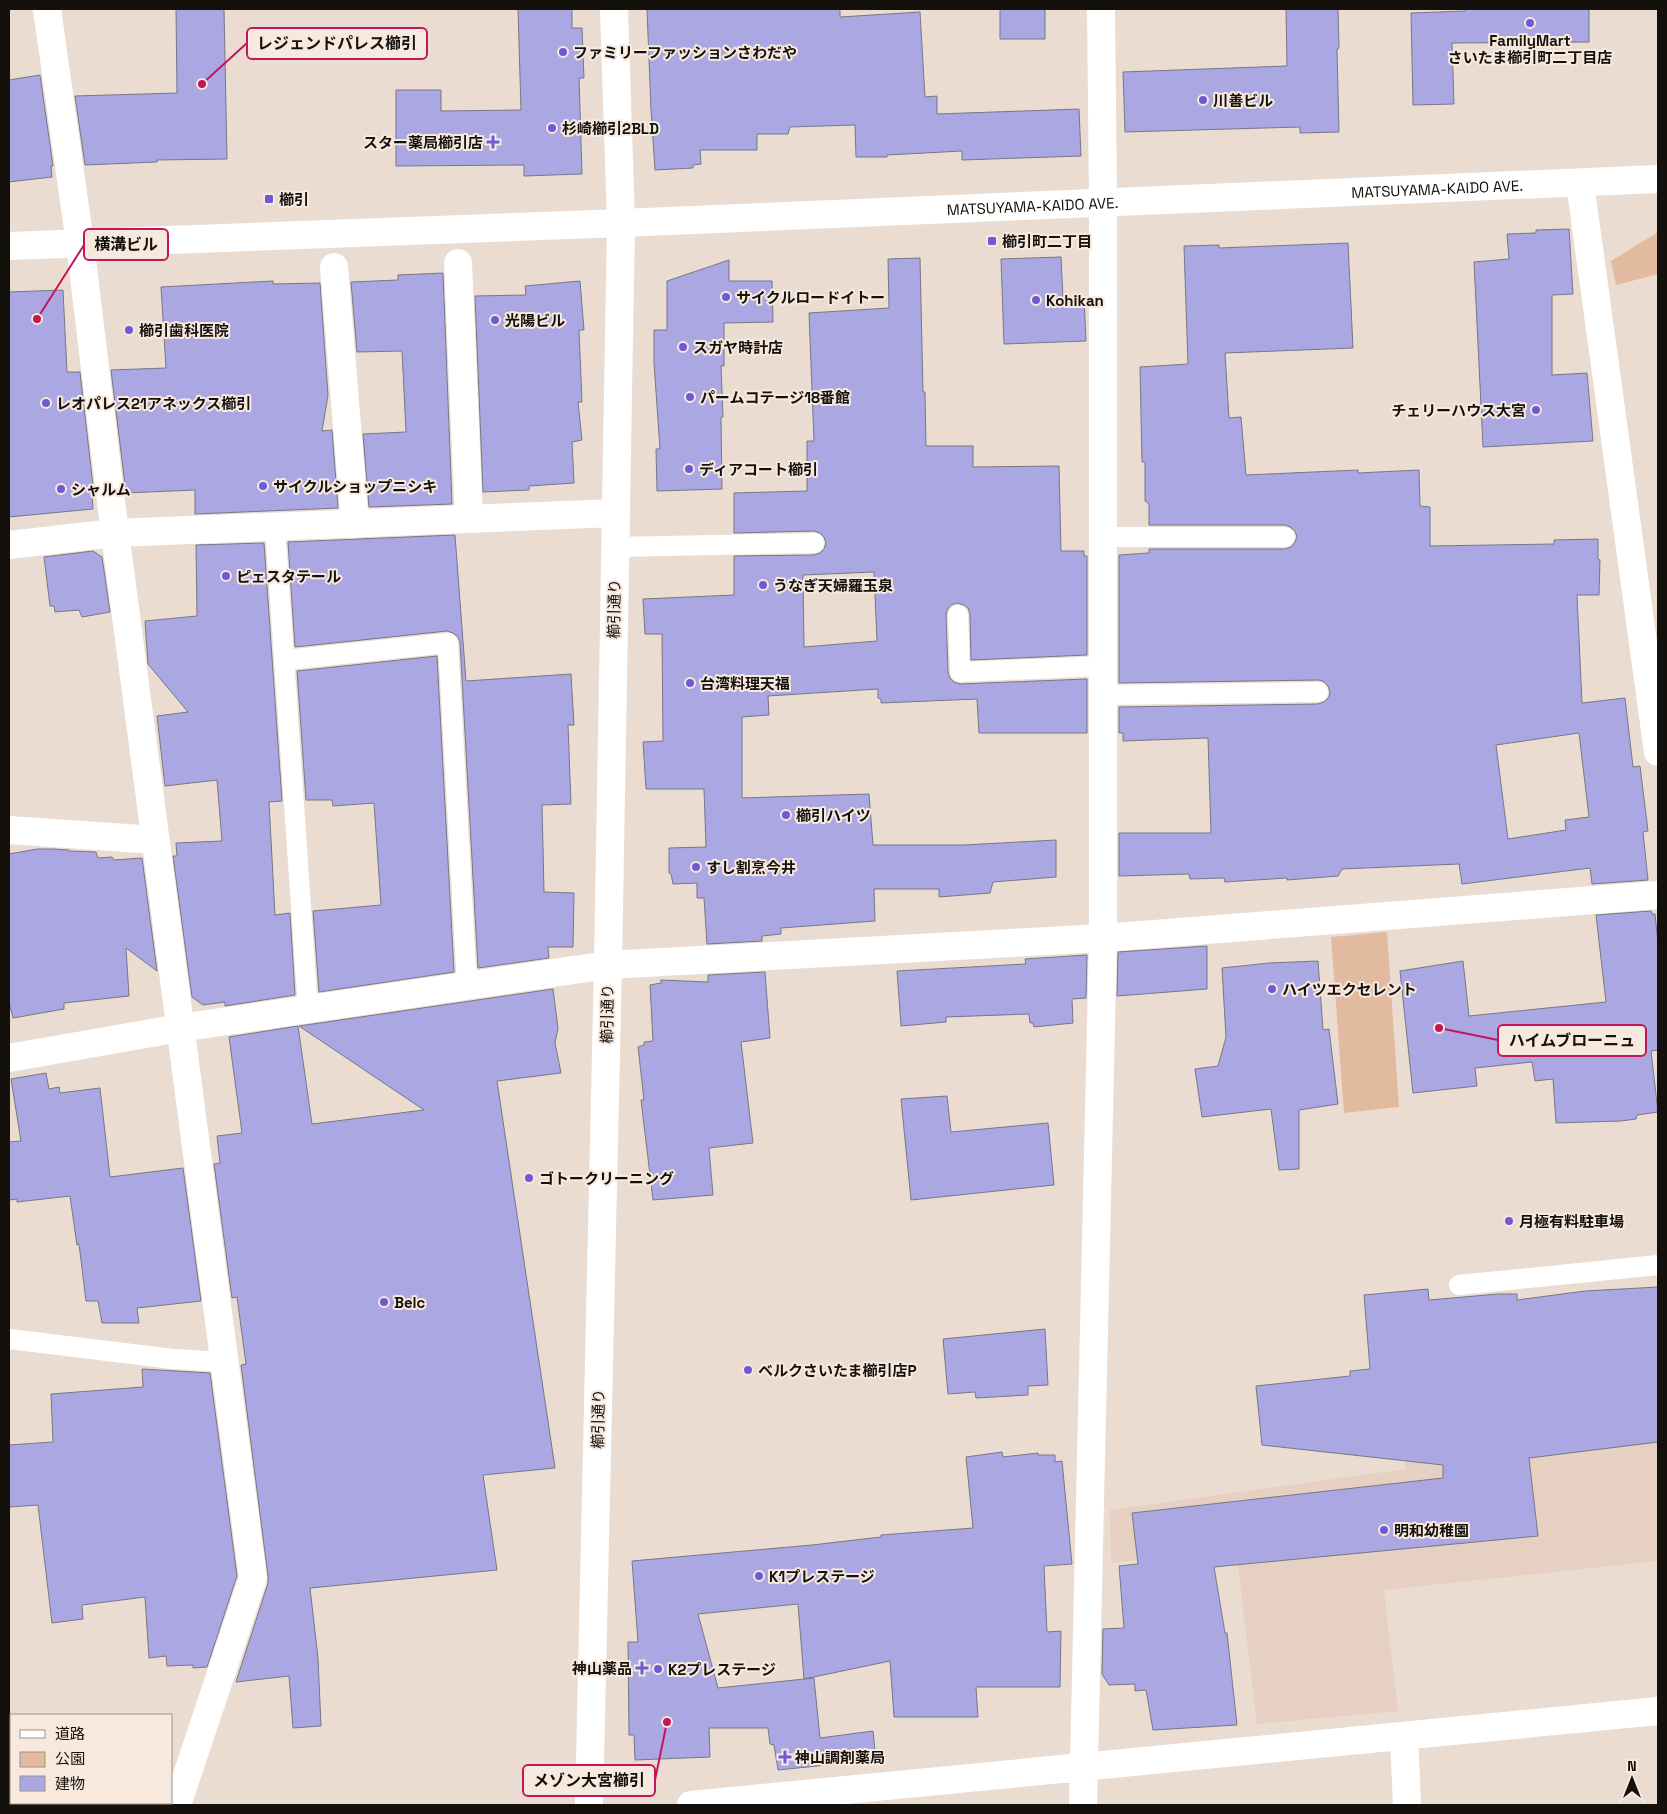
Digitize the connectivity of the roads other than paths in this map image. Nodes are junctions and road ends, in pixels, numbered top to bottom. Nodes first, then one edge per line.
1 (46, 9) edge
2 (614, 9) edge
3 (1101, 9) edge
4 (1658, 179) edge
5 (1580, 183) junction
6 (1103, 201) junction
7 (621, 223) junction
8 (80, 243) junction
9 (9, 246) edge
10 (458, 263) dead end
11 (334, 267) dead end
12 (616, 513) junction
13 (469, 519) junction
14 (355, 524) junction
15 (275, 526) junction
16 (115, 533) junction
17 (1103, 537) junction
18 (1285, 537) dead end
19 (814, 543) dead end
20 (9, 544) edge
21 (615, 547) junction
22 (958, 615) dead end
23 (285, 660) junction
24 (1103, 666) junction
25 (1318, 692) dead end
26 (1103, 695) junction
27 (1658, 752) edge
28 (9, 830) edge
29 (156, 840) junction
30 (1658, 895) edge
31 (1103, 938) junction
32 (608, 965) junction
33 (467, 986) junction
34 (308, 1009) junction
35 (180, 1028) junction
36 (9, 1058) edge
37 (1658, 1266) edge
38 (1459, 1285) dead end
39 (9, 1339) edge
40 (224, 1362) junction
41 (1658, 1711) edge
42 (1404, 1736) junction
43 (1084, 1767) junction
44 (860, 1797) edge
45 (177, 1805) edge
46 (589, 1805) edge
47 (691, 1805) edge
48 (1083, 1805) edge
49 (1407, 1805) edge

1 - 8 street
2 - 7 street
3 - 6 street
4 - 5 street, MATSUYAMA-KAIDO AVE.
5 - 6 street, MATSUYAMA-KAIDO AVE.
5 - 27 street
6 - 7 street, MATSUYAMA-KAIDO AVE.
6 - 17 street
7 - 8 street, MATSUYAMA-KAIDO AVE.
7 - 12 street, 櫛引通り
8 - 9 street, MATSUYAMA-KAIDO AVE.
8 - 16 street
10 - 13 street
11 - 14 street
12 - 13 street
12 - 21 street, 櫛引通り
13 - 14 street
14 - 15 street
15 - 16 street
15 - 23 lane
16 - 20 street
16 - 29 street
17 - 18 lane
17 - 24 street
19 - 21 lane
21 - 32 street, 櫛引通り
22 - 24 lane
23 - 33 lane
23 - 34 lane
24 - 26 street
25 - 26 lane
26 - 31 street
28 - 29 street
29 - 35 street
30 - 31 street
31 - 32 street
31 - 43 street
32 - 33 street
32 - 46 street, 櫛引通り
33 - 34 street
34 - 35 street
35 - 36 street
35 - 40 street
37 - 38 lane
39 - 40 lane
40 - 45 street
41 - 42 street
42 - 43 street
42 - 49 street
43 - 44 street
43 - 48 street
44 - 47 street

